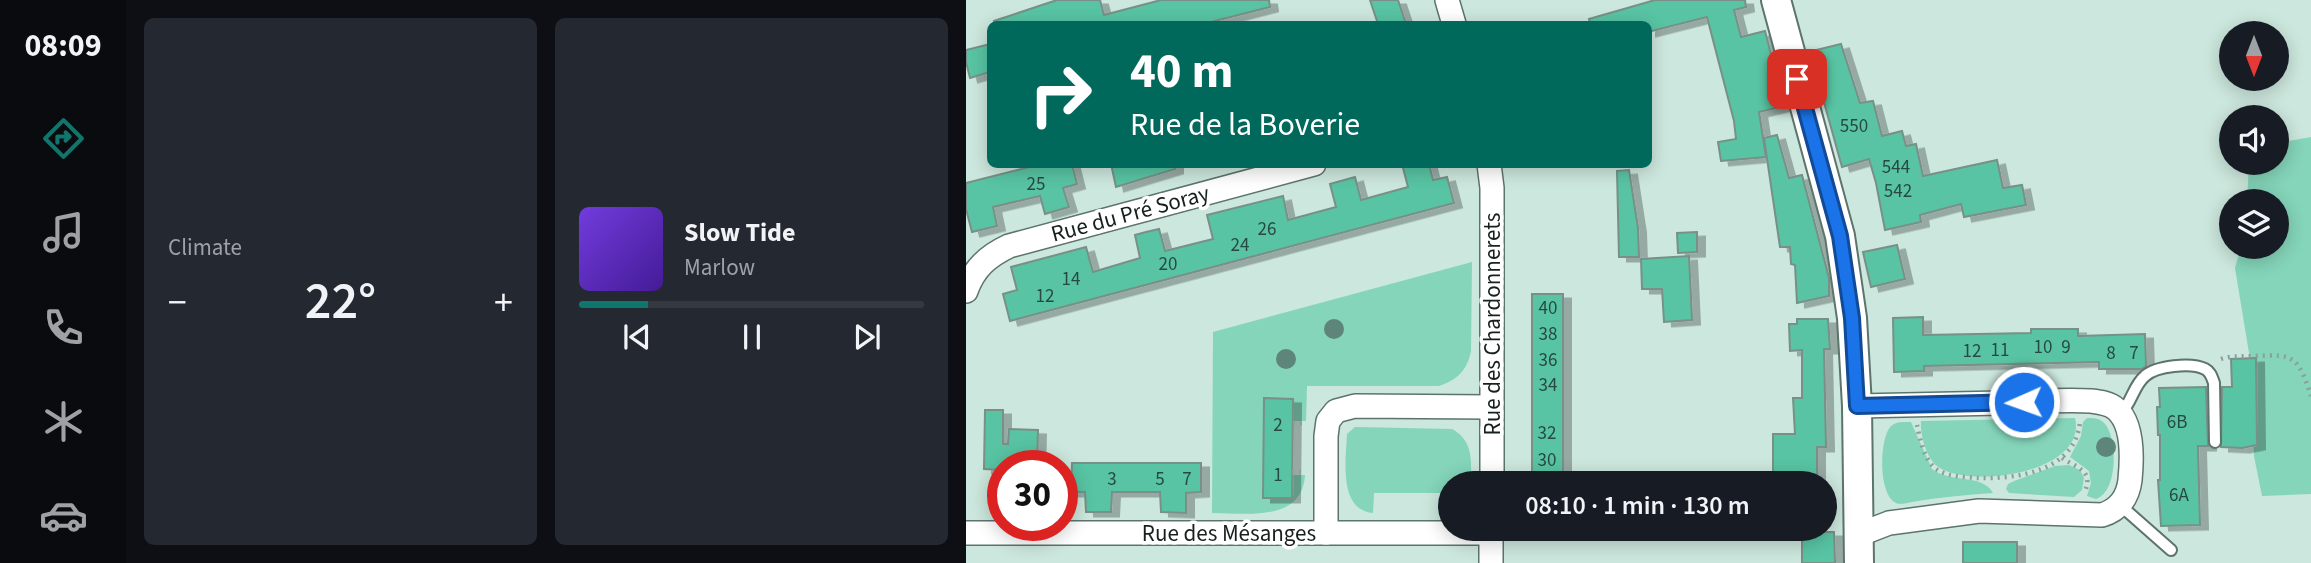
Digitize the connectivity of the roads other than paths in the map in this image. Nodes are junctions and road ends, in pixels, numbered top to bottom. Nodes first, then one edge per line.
1 (1776, 0) edge
2 (1299, 168) edge
3 (1490, 168) edge
4 (966, 291) edge
5 (1857, 406) junction
6 (1491, 407) junction
7 (2120, 414) junction
8 (2215, 442) dead end
9 (1492, 471) edge
10 (2120, 505) junction
11 (1438, 532) edge
12 (966, 533) edge
13 (1326, 533) junction
14 (1858, 535) junction
15 (1491, 541) edge
16 (2171, 550) dead end
17 (1491, 563) edge
18 (1859, 563) edge

1 - 5 street
2 - 4 street, Rue du Pré Soray
3 - 6 street, Rue des Chardonnerets
5 - 7 street
5 - 14 street
6 - 9 street, Rue des Chardonnerets
6 - 13 street
7 - 8 lane
7 - 10 street
10 - 14 street
10 - 16 lane
11 - 13 street, Rue des Mésanges
12 - 13 street, Rue des Mésanges
14 - 18 street
15 - 17 street

